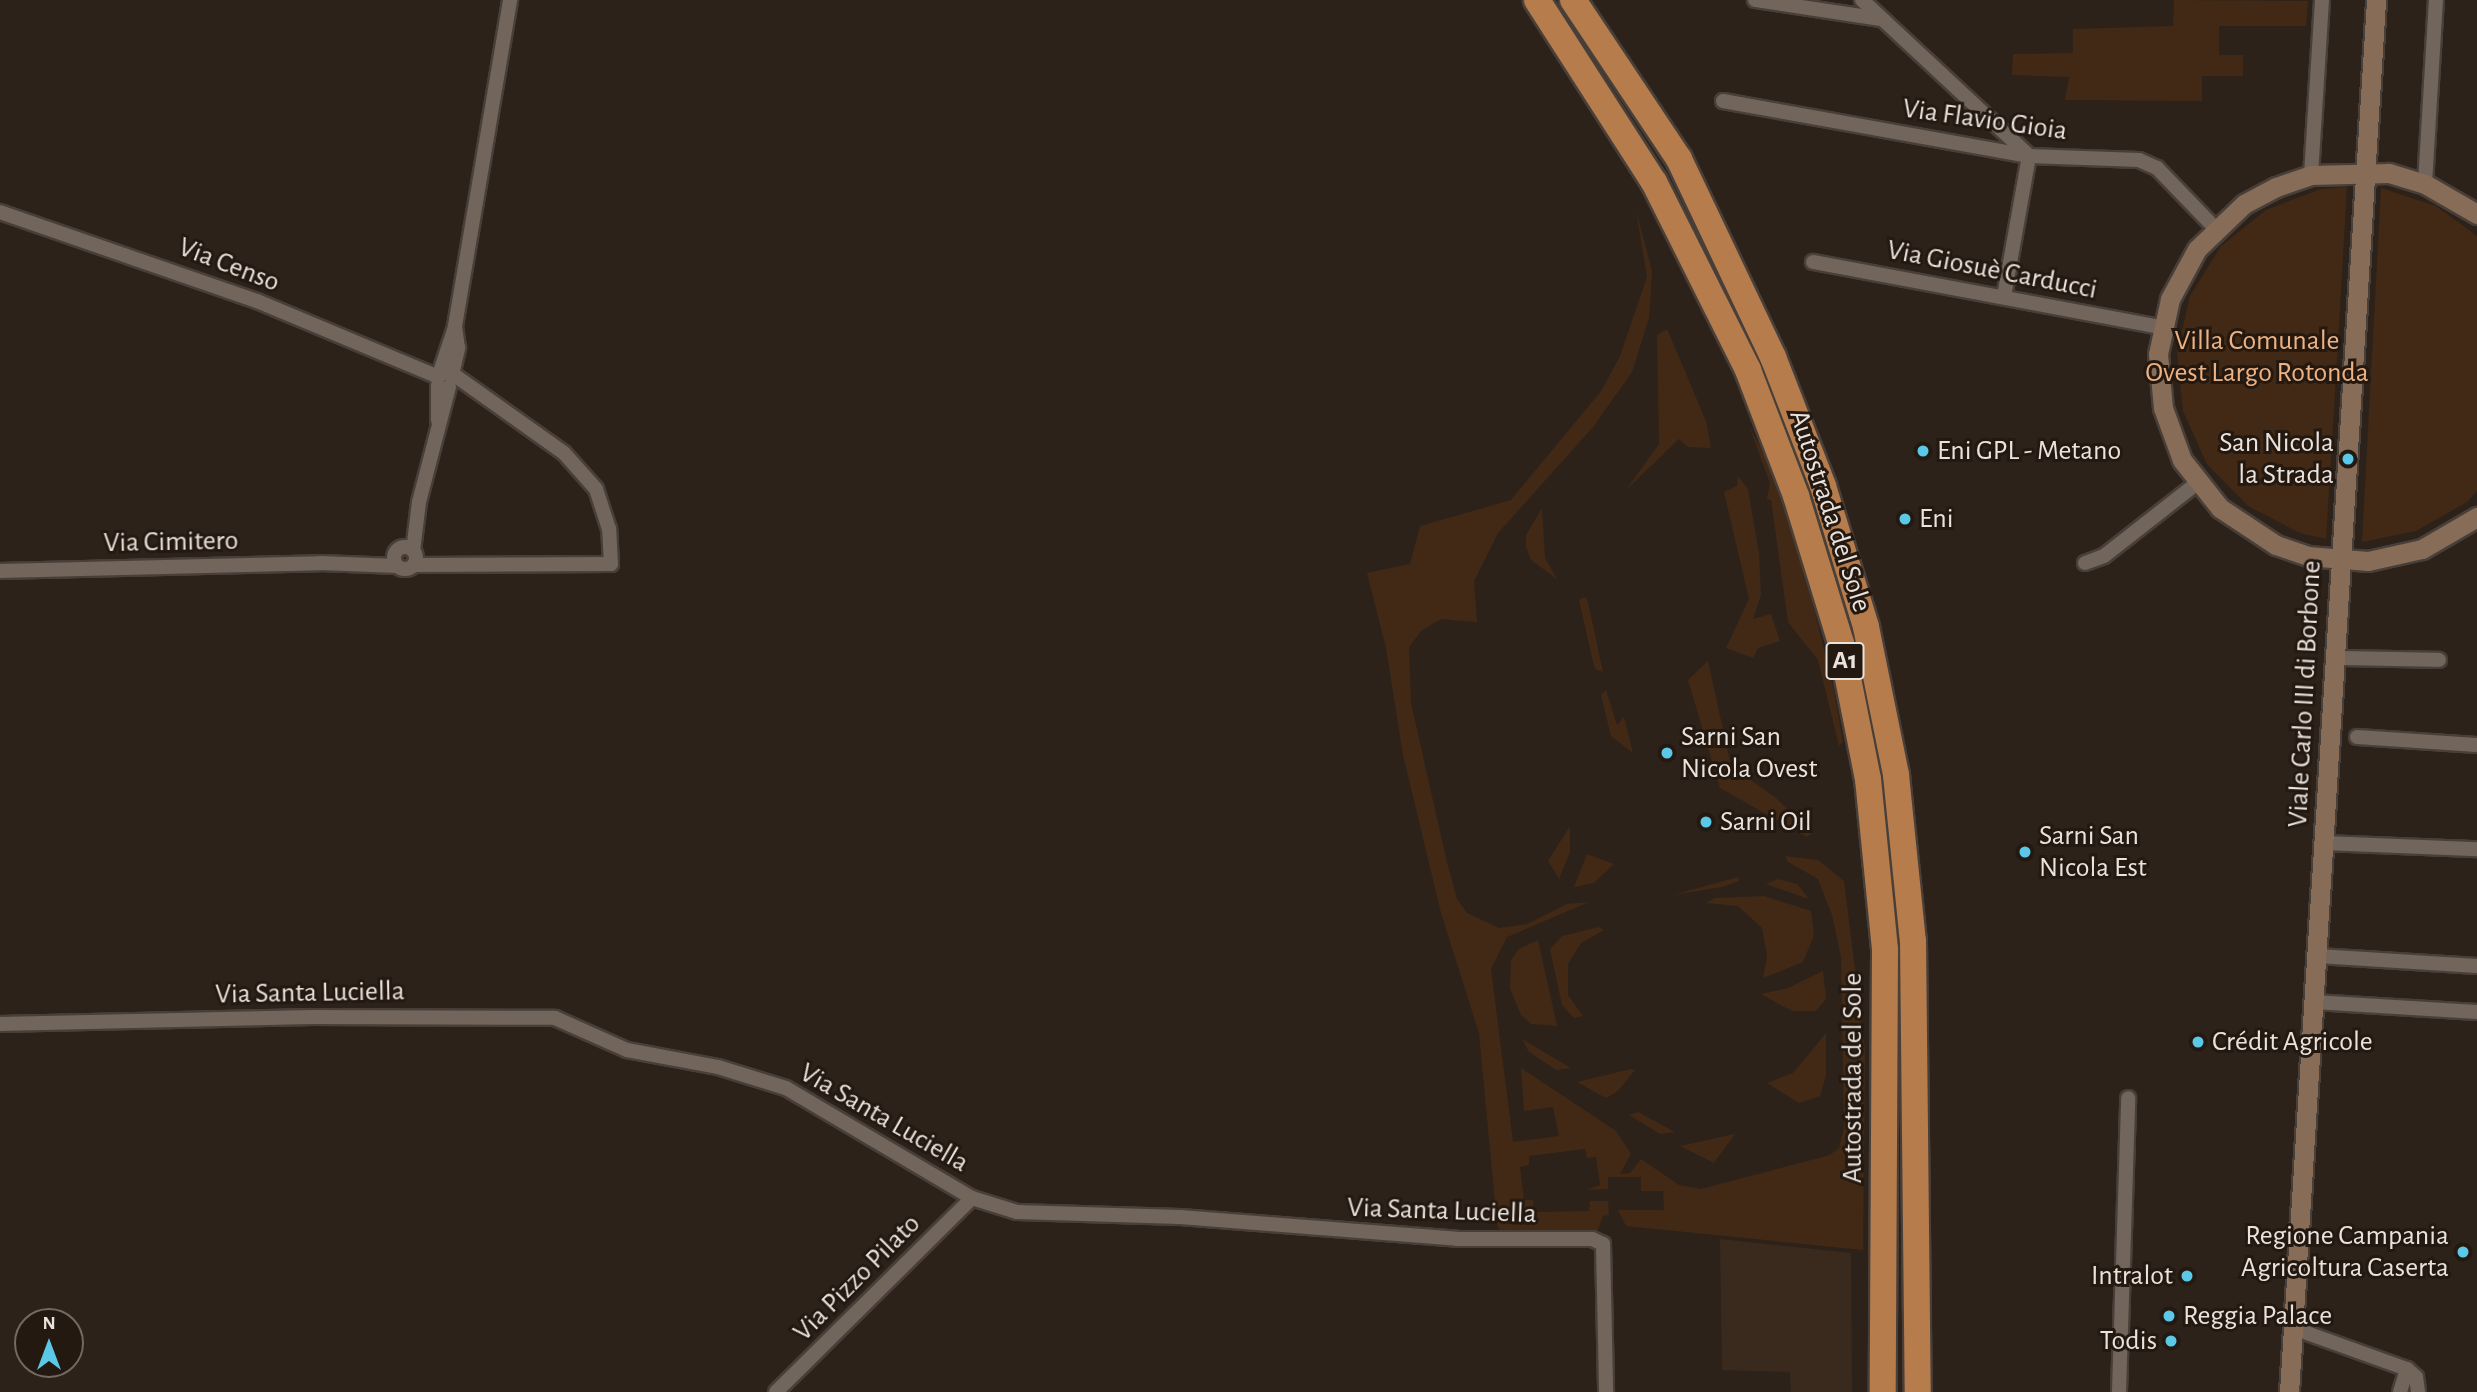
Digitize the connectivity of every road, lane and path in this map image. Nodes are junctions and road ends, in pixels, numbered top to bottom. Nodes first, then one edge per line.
1 (510, 0) edge
2 (1537, 0) edge
3 (1573, 0) edge
4 (1755, 0) edge
5 (1863, 0) edge
6 (2322, 0) edge
7 (2376, 0) edge
8 (2436, 0) edge
9 (1881, 19) junction
10 (1723, 101) dead end
11 (2029, 156) junction
12 (2365, 171) junction
13 (2311, 175) junction
14 (2425, 184) junction
15 (0, 212) edge
16 (2477, 214) edge
17 (2215, 228) junction
18 (1813, 262) dead end
19 (2004, 297) junction
20 (2162, 327) junction
21 (446, 380) junction
22 (2197, 483) junction
23 (2477, 517) edge
24 (406, 557) junction
25 (2341, 561) junction
26 (2085, 563) dead end
27 (611, 564) joint
28 (0, 571) edge
29 (2336, 658) junction
30 (2439, 660) dead end
31 (2357, 737) dead end
32 (2477, 745) edge
33 (2325, 844) junction
34 (2477, 849) edge
35 (2318, 956) junction
36 (2477, 966) edge
37 (2315, 1002) junction
38 (2477, 1012) edge
39 (0, 1024) edge
40 (2128, 1098) dead end
41 (972, 1198) junction
42 (2293, 1328) junction
43 (2407, 1369) junction
44 (776, 1392) edge
45 (1606, 1392) edge
46 (1883, 1392) edge
47 (1918, 1392) edge
48 (2119, 1392) edge
49 (2289, 1392) edge
50 (2400, 1392) edge
51 (2418, 1392) edge

1 - 21 street
2 - 46 highway, Autostrada del Sole / A1
3 - 47 highway, Autostrada del Sole / A1
4 - 9 street
5 - 9 street
6 - 13 street
7 - 12 main road, Viale Carlo III di Borbone
8 - 14 street
9 - 11 street
10 - 11 street, Via Flavio Gioia
11 - 17 street, Via Flavio Gioia
11 - 19 street
12 - 13 main road
12 - 14 main road
12 - 25 main road, Viale Carlo III di Borbone
13 - 17 main road
14 - 16 main road
15 - 21 street, Via Censo
17 - 20 main road
18 - 19 street, Via Giosuè Carducci
19 - 20 street, Via Giosuè Carducci
20 - 22 main road
21 - 24 street
21 - 27 street, Via Censo
22 - 25 main road
22 - 26 street
23 - 25 main road
24 - 27 street, Via Cimitero
24 - 28 street, Via Cimitero
25 - 29 main road, Viale Carlo III di Borbone
29 - 30 street
29 - 33 main road, Viale Carlo III di Borbone
31 - 32 street
33 - 34 street
33 - 35 main road, Viale Carlo III di Borbone
35 - 36 street
35 - 37 main road, Viale Carlo III di Borbone
37 - 38 street
37 - 42 main road, Viale Carlo III di Borbone
39 - 41 street, Via Santa Luciella
40 - 48 street
41 - 44 street, Via Pizzo Pilato
41 - 45 street, Via Santa Luciella
42 - 43 street
42 - 49 main road, Viale Carlo III di Borbone
43 - 50 street
43 - 51 street

